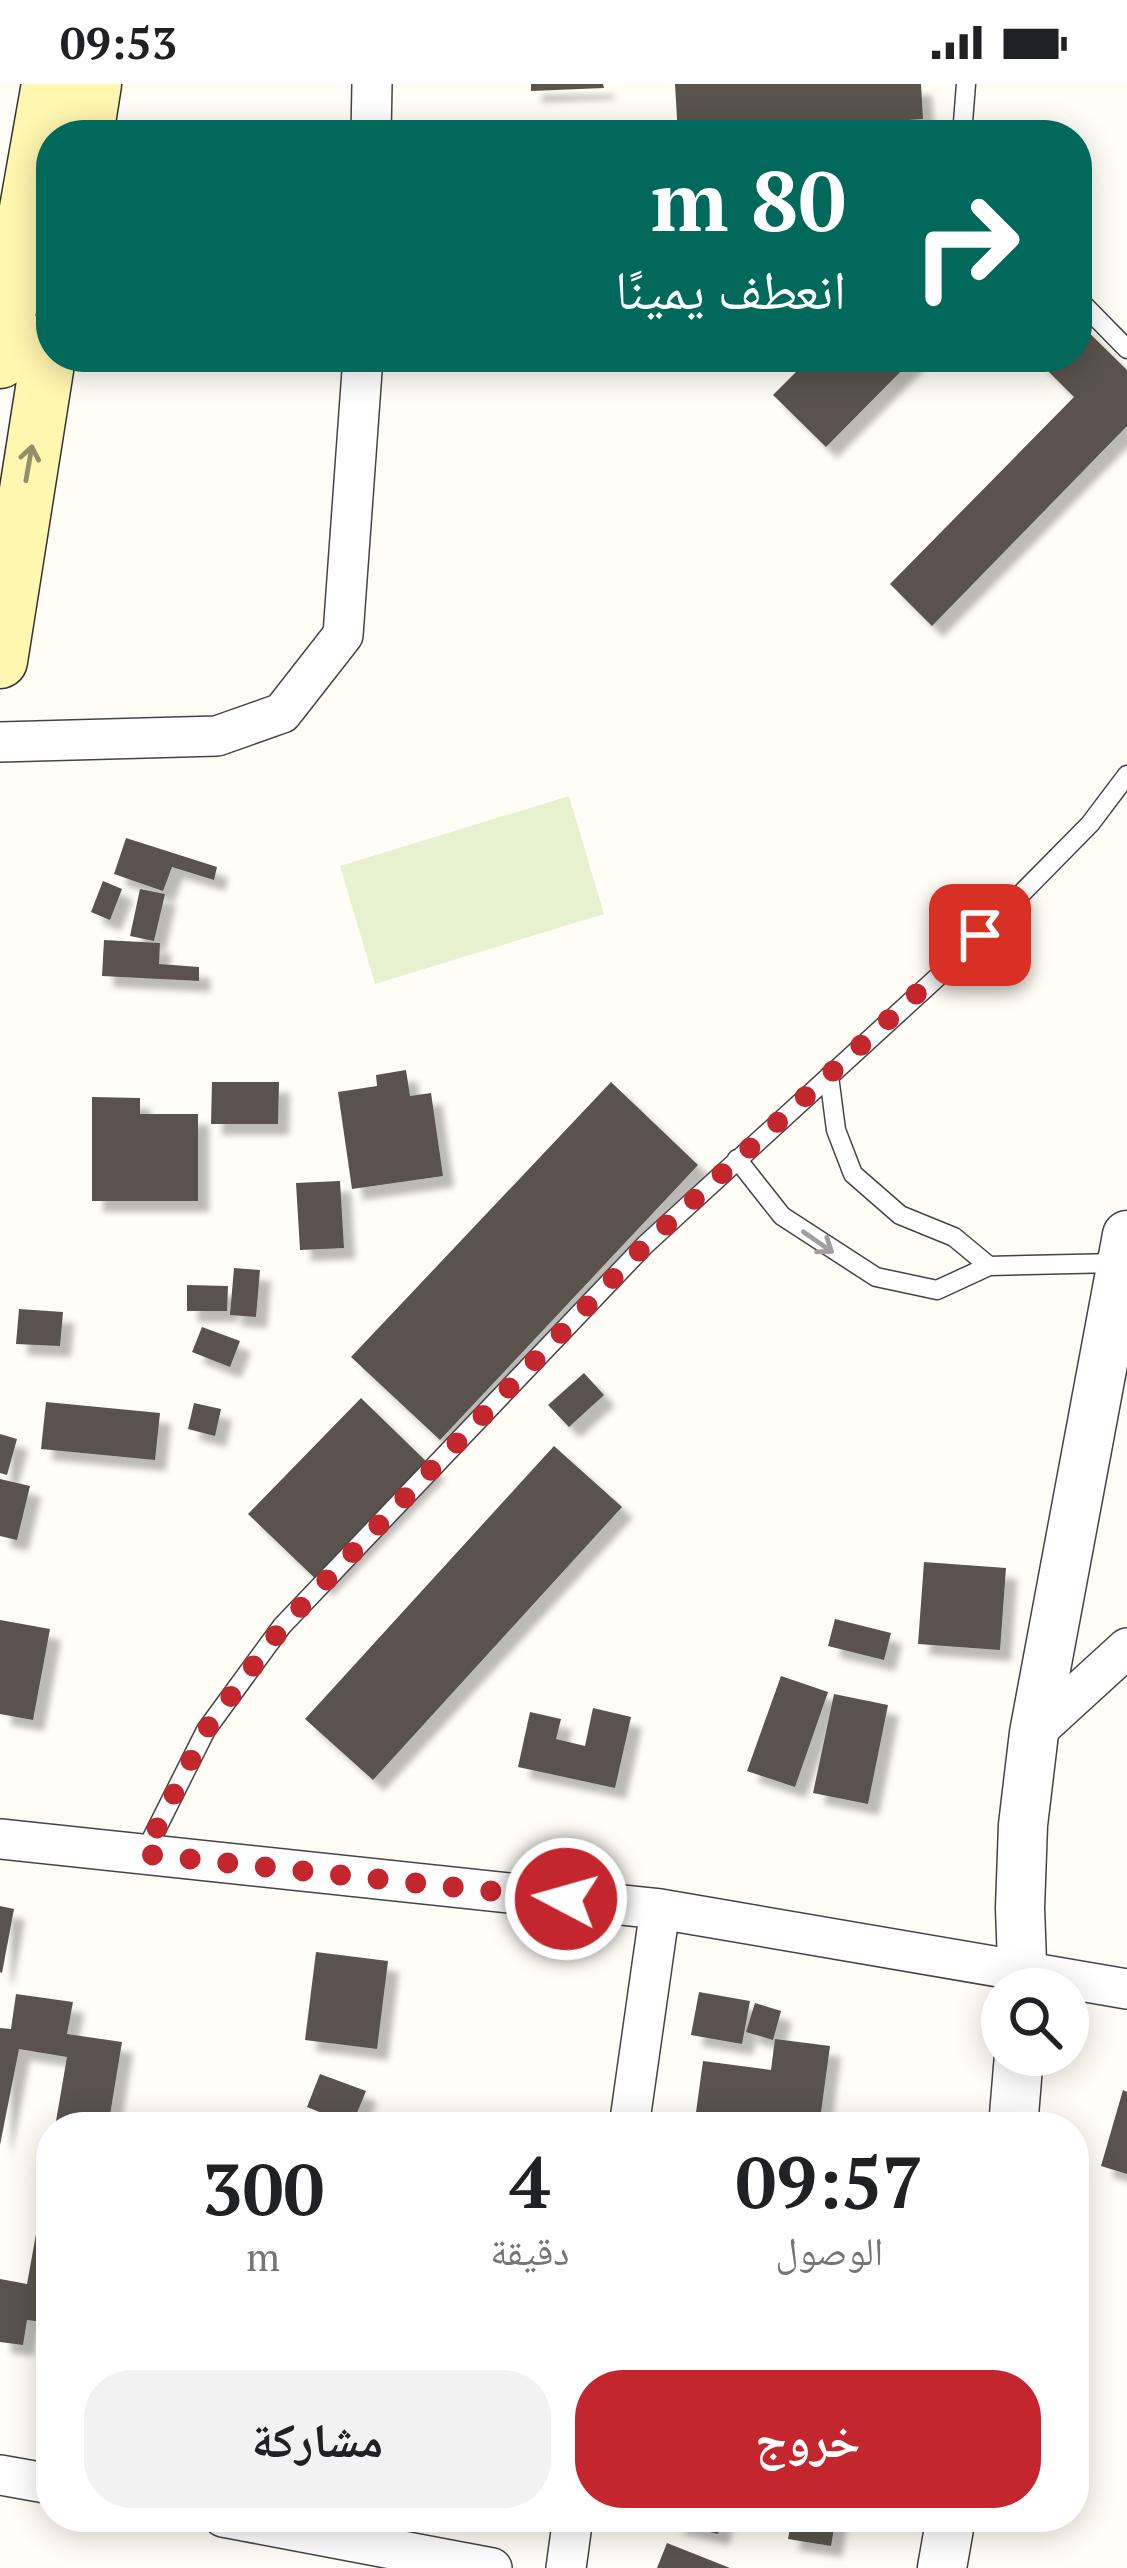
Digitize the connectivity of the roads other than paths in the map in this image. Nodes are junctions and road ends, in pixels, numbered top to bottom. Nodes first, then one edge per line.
1 (49, 84) edge
2 (94, 84) edge
3 (372, 84) edge
4 (966, 84) edge
5 (43, 120) edge
6 (88, 120) edge
7 (371, 120) edge
8 (963, 120) edge
9 (36, 158) edge
10 (1092, 313) edge
11 (1127, 349) edge
12 (0, 362) edge
13 (46, 372) edge
14 (362, 372) edge
15 (0, 662) edge
16 (0, 742) edge
17 (1127, 775) edge
18 (829, 1076) junction
19 (737, 1159) junction
20 (1124, 1249) edge
21 (989, 1266) junction
22 (1127, 1648) edge
23 (1034, 1733) junction
24 (0, 1839) edge
25 (144, 1854) junction
26 (660, 1909) junction
27 (1023, 1968) edge
28 (981, 1972) edge
29 (1089, 1985) edge
30 (1127, 1988) edge
31 (1017, 2076) edge
32 (631, 2112) edge
33 (1013, 2112) edge
34 (0, 2475) edge
35 (36, 2481) edge
36 (302, 2532) edge
37 (571, 2532) edge
38 (948, 2532) edge
39 (493, 2568) edge
40 (566, 2568) edge
41 (942, 2568) edge

1 - 5 main road
2 - 6 main road
3 - 7 street
4 - 8 lane
9 - 12 main road
10 - 11 lane
15 -> 13 main road
14 - 16 street
17 - 18 lane
18 - 19 lane
18 - 21 lane
19 -> 21 lane
19 - 25 lane
20 - 21 lane
20 - 23 street
22 - 23 street
23 - 27 street
24 - 25 street
25 - 26 street
26 - 28 street
26 - 32 street
29 - 30 street
31 - 33 street
34 - 35 street
36 - 39 street
37 - 40 street
38 - 41 street

